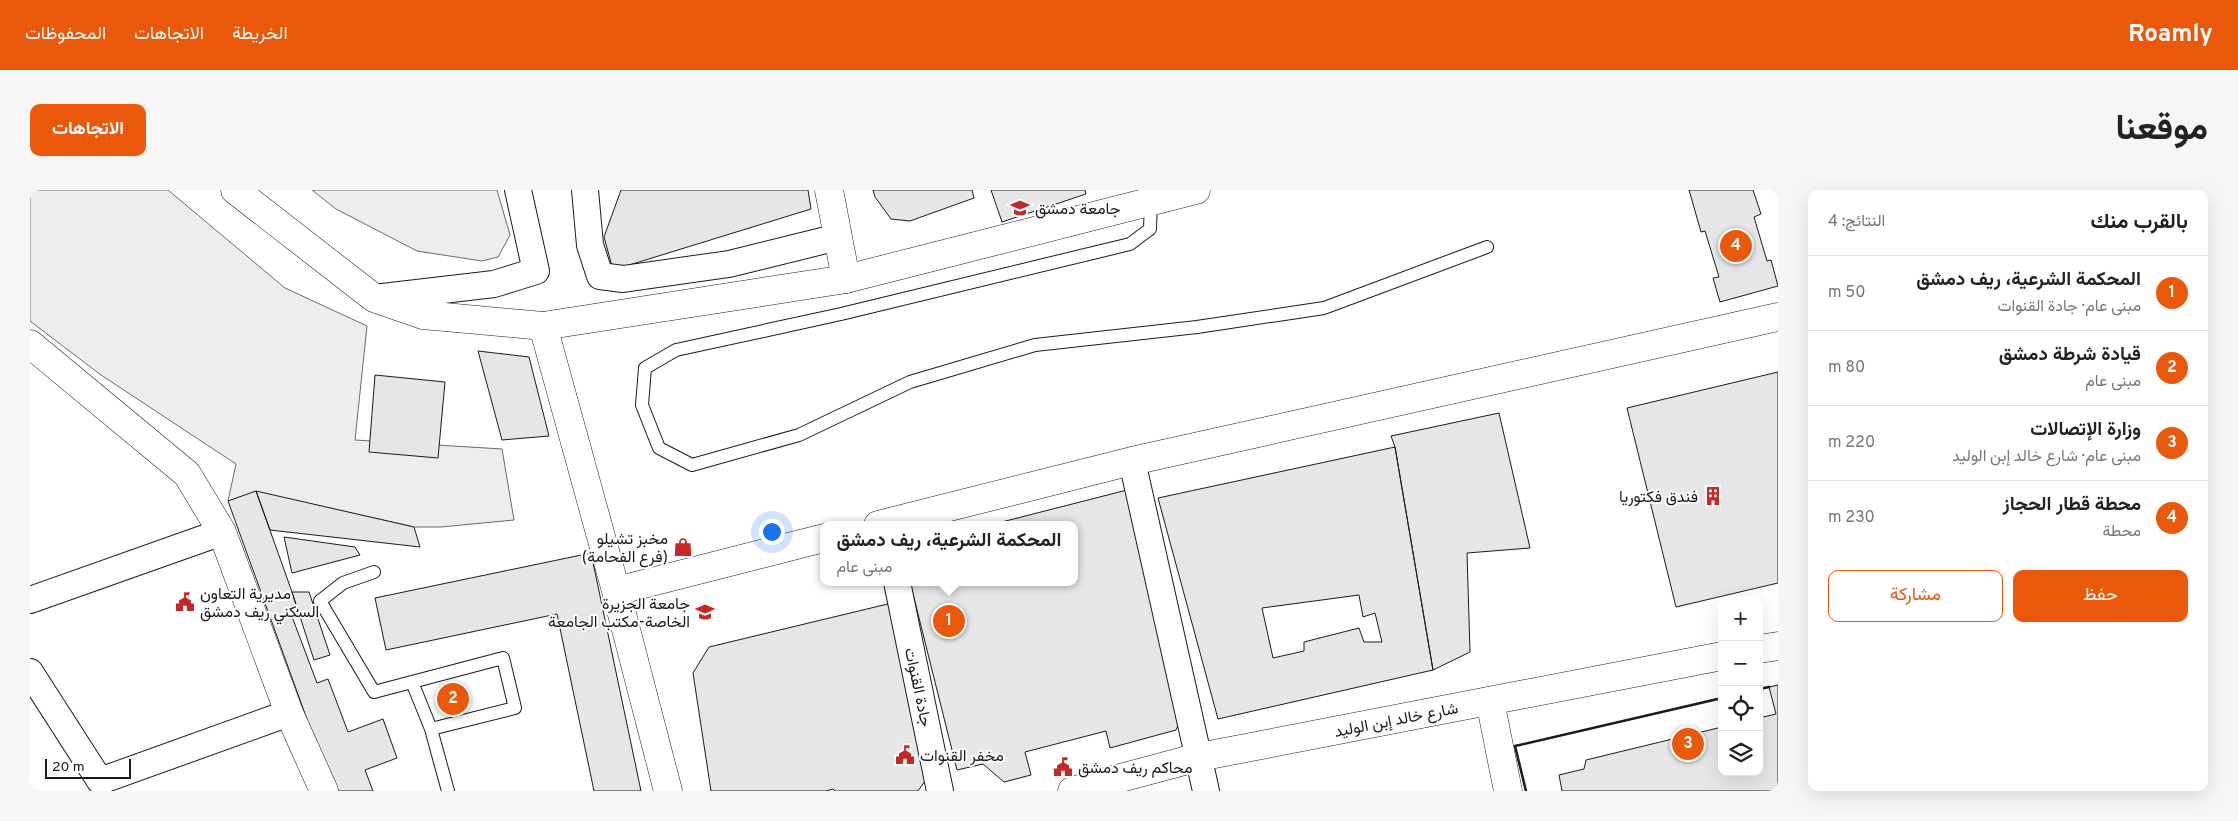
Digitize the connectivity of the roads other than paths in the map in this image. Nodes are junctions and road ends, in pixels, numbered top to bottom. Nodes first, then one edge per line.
1 (234, 190) edge
2 (248, 190) edge
3 (518, 190) edge
4 (585, 190) edge
5 (829, 190) edge
6 (1196, 190) edge
7 (1152, 201) junction
8 (270, 218) junction
9 (838, 237) junction
10 (1487, 247) dead end
11 (846, 278) junction
12 (374, 298) junction
13 (1778, 317) edge
14 (543, 326) junction
15 (30, 344) edge
16 (1132, 461) junction
17 (895, 521) edge
18 (222, 532) junction
19 (820, 539) edge
20 (374, 572) dead end
21 (898, 586) edge
22 (616, 591) junction
23 (30, 600) edge
24 (1778, 646) edge
25 (1763, 648) edge
26 (1718, 657) edge
27 (30, 672) edge
28 (412, 682) junction
29 (1490, 701) junction
30 (289, 713) junction
31 (431, 729) junction
32 (1198, 756) junction
33 (324, 791) edge
34 (448, 791) edge
35 (668, 791) edge
36 (940, 791) edge
37 (1072, 791) edge
38 (1206, 791) edge
39 (1508, 791) edge

1 - 8 main road
2 - 8 street
3 - 12 street
4 - 9 street
5 - 9 main road
6 - 7 main road
7 - 10 lane
7 - 11 main road
8 - 12 main road
9 - 11 main road
11 - 14 main road
12 - 14 main road
13 - 16 main road
14 - 22 main road
15 - 18 main road
16 - 17 main road
16 - 32 street
18 - 23 street
18 - 30 main road
19 - 22 main road
20 - 28 lane
21 - 36 street, جادة القنوات
22 - 35 main road
24 - 25 main road
26 - 29 main road, شارع خالد إبن الوليد
27 - 30 street
28 - 31 lane
28 - 31 lane
29 - 32 main road, شارع خالد إبن الوليد
29 - 39 main road
30 - 33 main road
31 - 34 lane
32 - 37 main road, شارع خالد إبن الوليد
32 - 38 street

